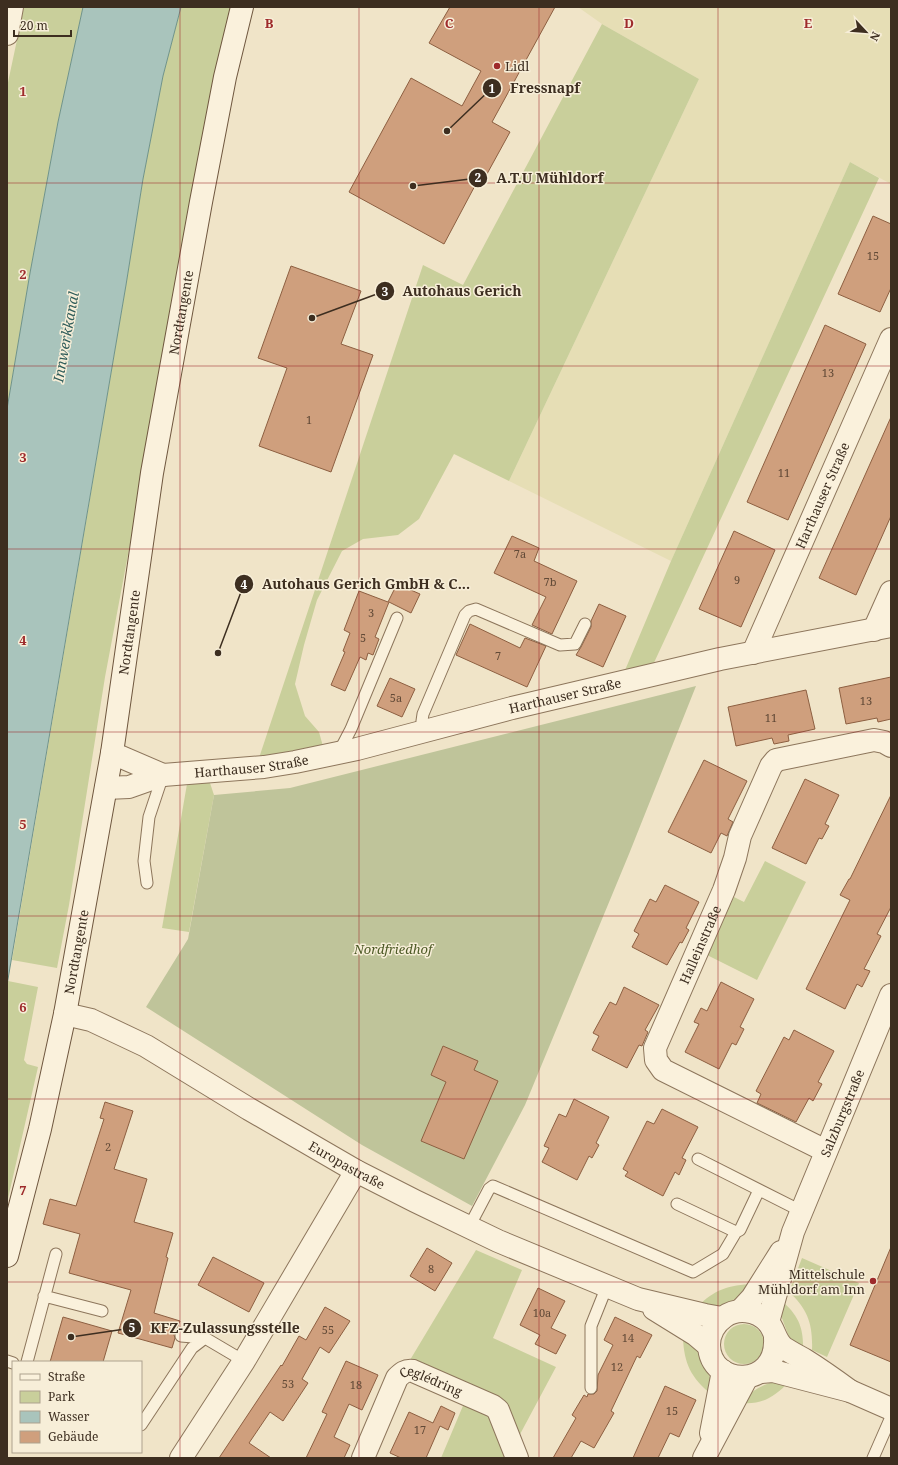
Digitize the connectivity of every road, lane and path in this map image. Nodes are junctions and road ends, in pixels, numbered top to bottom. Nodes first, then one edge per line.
1 (12, 7) edge
2 (242, 7) edge
3 (7, 34) edge
4 (891, 339) edge
5 (891, 592) edge
6 (397, 618) dead end
7 (585, 624) dead end
8 (883, 628) edge
9 (753, 653) junction
10 (425, 731) junction
11 (891, 746) edge
12 (339, 752) junction
13 (112, 753) junction
14 (163, 775) junction
15 (106, 788) junction
16 (147, 884) dead end
17 (891, 995) edge
18 (65, 1014) junction
19 (826, 1151) junction
20 (698, 1159) dead end
21 (356, 1171) junction
22 (759, 1190) junction
23 (677, 1204) dead end
24 (801, 1211) junction
25 (469, 1227) junction
26 (736, 1232) junction
27 (793, 1232) junction
28 (56, 1254) dead end
29 (7, 1256) edge
30 (607, 1286) junction
31 (44, 1296) junction
32 (638, 1299) junction
33 (102, 1312) dead end
34 (731, 1314) junction
35 (772, 1330) junction
36 (181, 1336) dead end
37 (205, 1338) junction
38 (709, 1346) junction
39 (27, 1361) edge
40 (244, 1361) junction
41 (723, 1371) junction
42 (754, 1375) junction
43 (591, 1388) dead end
44 (850, 1391) junction
45 (891, 1409) edge
46 (891, 1417) edge
47 (142, 1423) edge
48 (710, 1454) edge
49 (181, 1458) edge
50 (363, 1458) edge
51 (517, 1458) edge
52 (873, 1458) edge

1 - 3 street
2 - 13 street, Nordtangente
4 - 9 street, Harthauser Straße
5 - 8 street, Harthauser Straße
6 - 12 lane
7 - 10 lane
8 - 9 street, Harthauser Straße
9 - 10 street, Harthauser Straße
10 - 12 street, Harthauser Straße
11 - 19 street, Halleinstraße
12 - 14 street, Harthauser Straße
13 - 14 street, Harthauser Straße
13 - 15 street, Nordtangente
14 - 15 street, Harthauser Straße
14 - 16 lane
15 - 18 street, Nordtangente
17 - 19 street, Salzburgstraße
18 - 21 street, Europastraße
18 - 29 street, Nordtangente
19 - 24 street, Salzburgstraße
20 - 22 lane
21 - 25 street, Europastraße
21 - 40 street
22 - 24 lane
22 - 26 lane
23 - 26 lane
24 - 27 street, Salzburgstraße
25 - 26 lane
25 - 30 street, Europastraße
27 - 34 street, Salzburgstraße
27 - 35 street, Salzburgstraße
28 - 31 lane
30 - 32 street, Europastraße
30 - 43 lane
31 - 33 lane
31 - 39 lane
32 - 34 street, Europastraße
32 - 38 street, Europastraße
34 - 35 street
34 - 38 street
35 - 42 street
35 - 44 street
36 - 37 lane
37 - 40 lane
37 - 47 lane
38 - 41 street
40 - 49 street
41 - 42 street
41 - 48 street
42 - 44 street
42 - 48 street
44 - 45 street
46 - 52 lane
50 - 51 street, Ceglédring

